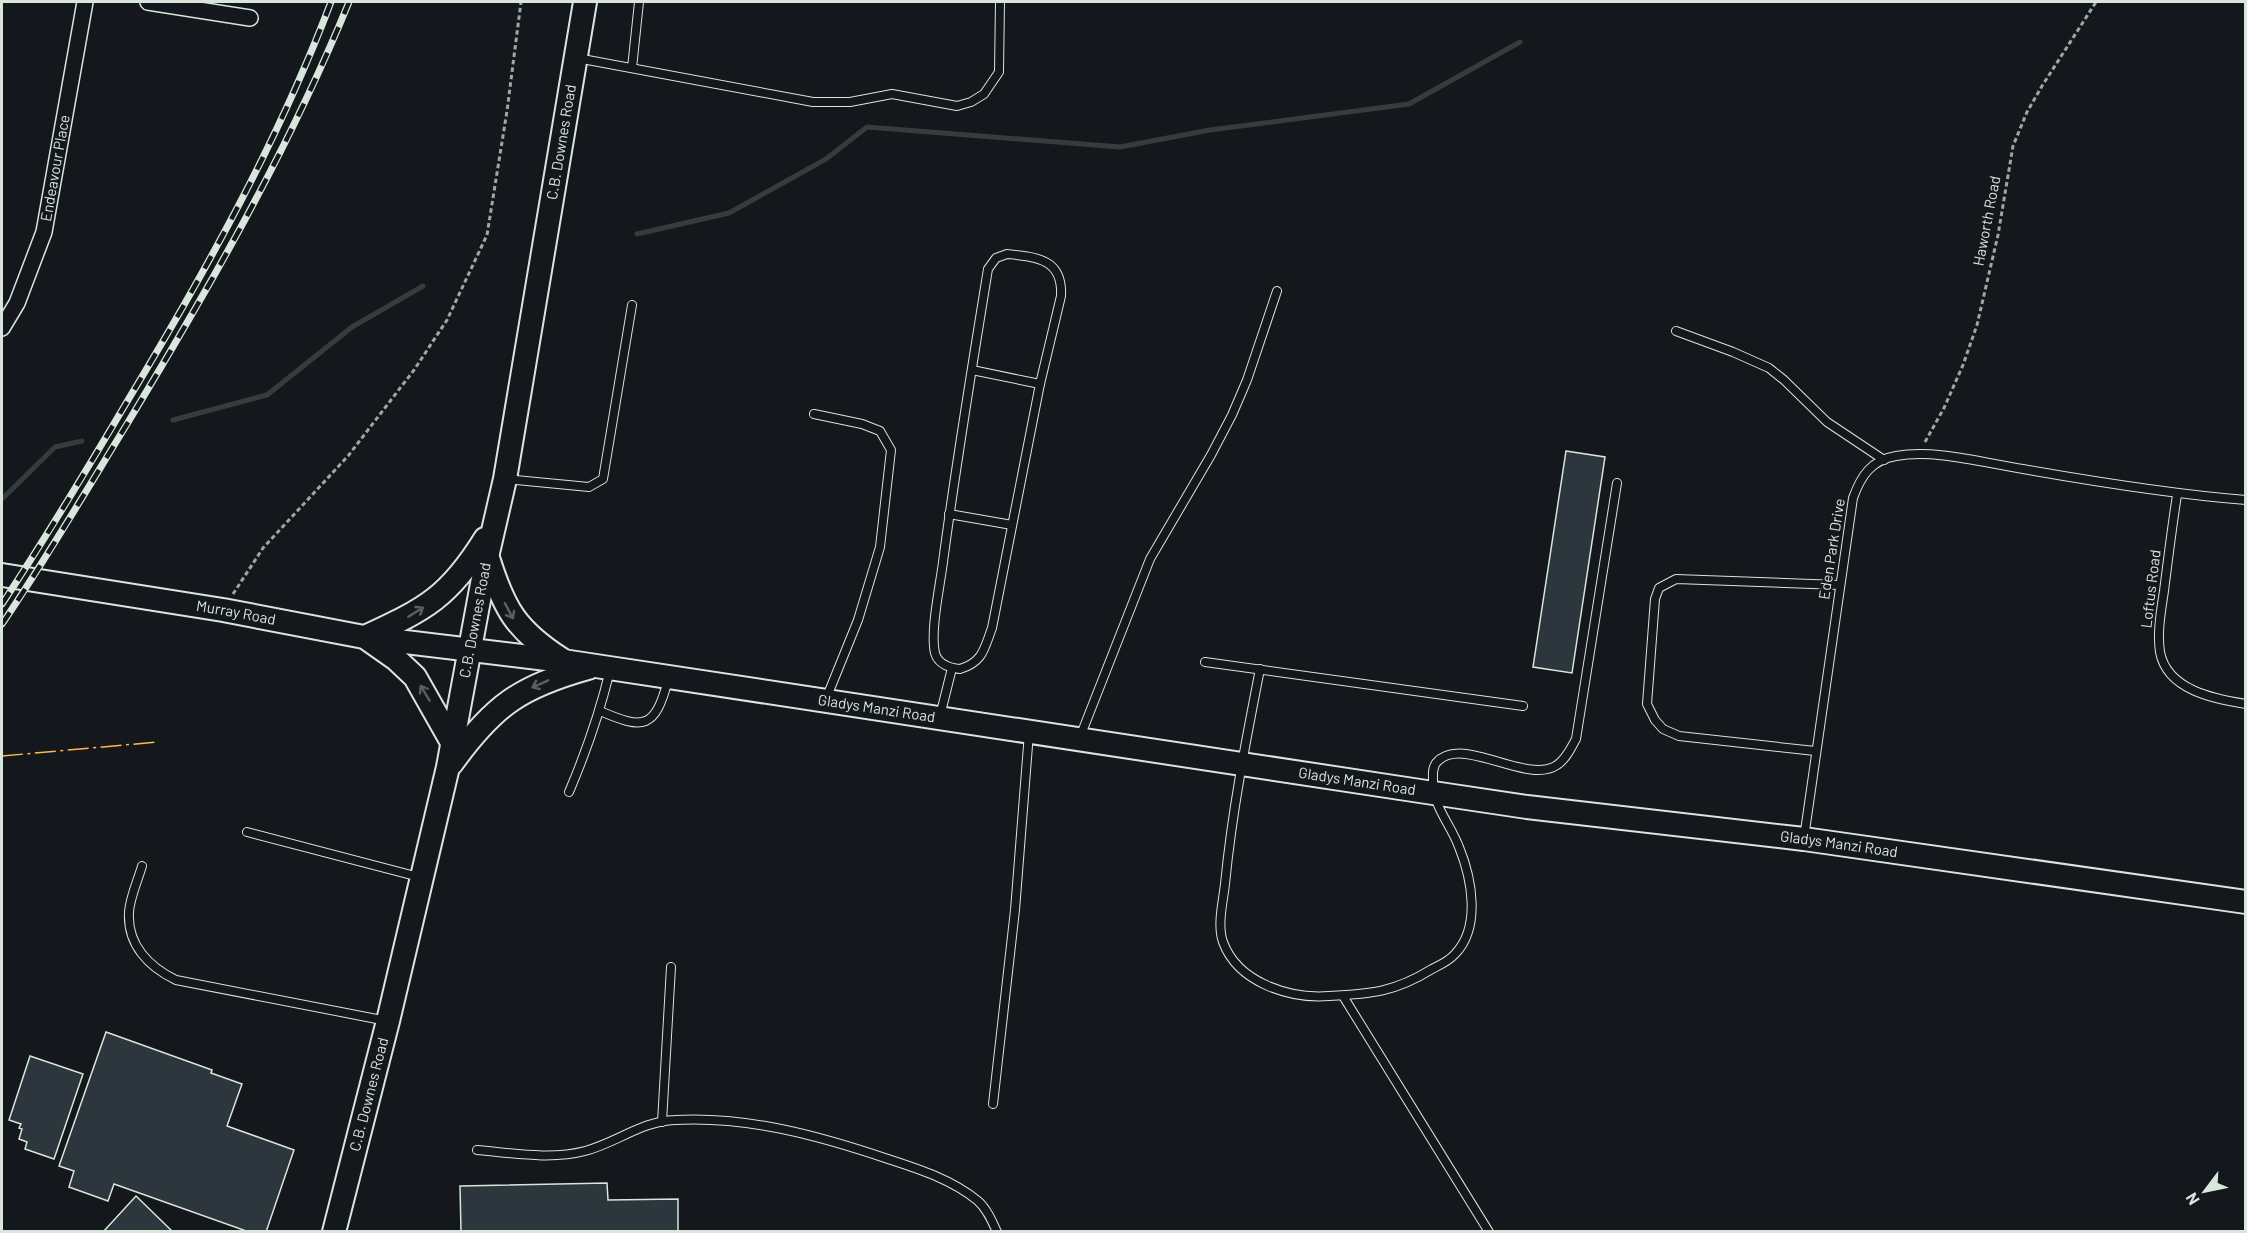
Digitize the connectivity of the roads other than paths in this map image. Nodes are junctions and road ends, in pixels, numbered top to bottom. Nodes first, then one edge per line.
1 (85, 2) edge
2 (148, 2) edge
3 (585, 2) edge
4 (639, 2) edge
5 (1000, 2) edge
6 (250, 18) dead end
7 (576, 58) junction
8 (632, 68) junction
9 (1278, 291) dead end
10 (632, 305) dead end
11 (2, 328) edge
12 (1676, 331) dead end
13 (972, 370) junction
14 (1040, 384) junction
15 (814, 414) dead end
16 (1884, 460) junction
17 (505, 478) junction
18 (1617, 483) dead end
19 (2177, 495) junction
20 (2246, 500) edge
21 (950, 514) junction
22 (494, 524) junction
23 (1012, 525) junction
24 (487, 557) junction
25 (2, 575) edge
26 (1840, 585) junction
27 (364, 637) junction
28 (471, 650) junction
29 (564, 661) junction
30 (1205, 662) dead end
31 (603, 667) junction
32 (952, 668) junction
33 (1260, 669) junction
34 (669, 677) junction
35 (825, 701) junction
36 (2246, 704) edge
37 (1523, 706) dead end
38 (600, 711) junction
39 (940, 718) junction
40 (1029, 731) junction
41 (1079, 739) junction
42 (453, 744) junction
43 (1815, 751) junction
44 (1241, 764) junction
45 (448, 767) junction
46 (569, 792) dead end
47 (1433, 794) junction
48 (247, 832) dead end
49 (1804, 839) junction
50 (142, 866) dead end
51 (421, 878) junction
52 (2246, 902) edge
53 (671, 968) dead end
54 (1344, 996) junction
55 (388, 1021) junction
56 (993, 1104) dead end
57 (662, 1122) junction
58 (477, 1150) dead end
59 (334, 1232) edge
60 (997, 1232) edge
61 (1489, 1232) edge

1 - 11 street, Endeavour Place
2 - 6 street
3 - 7 main road, C.B. Downes Road
4 - 8 lane
5 - 8 lane
7 - 8 lane
7 - 17 main road, C.B. Downes Road
9 - 41 lane
10 - 17 lane
12 - 16 lane
13 - 14 lane
13 - 14 lane
13 - 21 lane
14 - 23 lane
15 - 35 lane
16 - 19 lane, Eden Park Drive
16 - 26 lane, Eden Park Drive
17 - 22 main road, C.B. Downes Road
18 - 47 lane
19 - 20 lane, Eden Park Drive
19 - 36 lane, Loftus Road
21 - 23 lane
21 - 32 lane
22 - 24 main road, C.B. Downes Road
27 -> 22 main road
23 - 32 lane
24 - 28 main road, C.B. Downes Road
24 -> 29 main road
25 - 27 main road, Murray Road
26 - 43 lane, Eden Park Drive
26 - 43 lane
27 - 28 main road, Murray Road
42 -> 27 main road
28 - 29 main road, Gladys Manzi Road
28 - 42 main road, C.B. Downes Road
29 - 31 main road, Gladys Manzi Road
30 - 33 lane
31 - 34 main road, Gladys Manzi Road
31 - 38 lane
31 -> 45 main road
32 - 39 lane
33 - 37 lane
33 - 44 lane
34 - 35 main road, Gladys Manzi Road
34 - 38 lane
35 - 39 main road, Gladys Manzi Road
38 - 46 lane
39 - 40 main road, Gladys Manzi Road
40 - 41 main road, Gladys Manzi Road
40 - 56 lane
41 - 44 main road, Gladys Manzi Road
42 - 45 main road, C.B. Downes Road
43 - 49 lane, Eden Park Drive
44 - 47 main road, Gladys Manzi Road
44 - 54 lane
45 - 51 main road, C.B. Downes Road
47 - 49 main road, Gladys Manzi Road
47 - 54 lane
48 - 51 lane
49 - 52 main road, Gladys Manzi Road
50 - 55 lane
51 - 55 main road, C.B. Downes Road
53 - 57 lane
54 - 61 lane
55 - 59 main road, C.B. Downes Road
57 - 58 lane
57 - 60 lane

